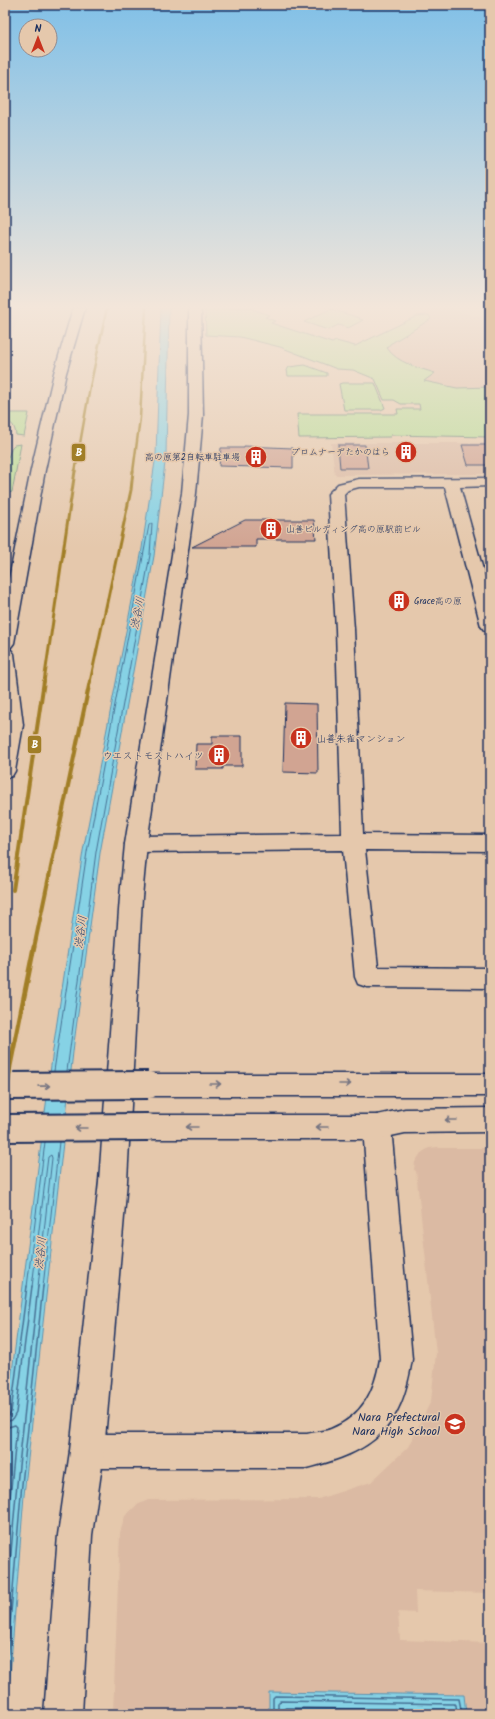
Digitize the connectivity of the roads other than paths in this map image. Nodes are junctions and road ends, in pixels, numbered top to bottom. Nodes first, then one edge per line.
1 (56, 388) edge
2 (196, 388) edge
3 (452, 482) junction
4 (490, 482) edge
5 (490, 626) edge
6 (5, 643) edge
7 (5, 654) edge
8 (5, 772) edge
9 (353, 842) junction
10 (490, 843) edge
11 (136, 844) junction
12 (490, 978) edge
13 (490, 1085) edge
14 (5, 1086) edge
15 (490, 1120) edge
16 (377, 1127) junction
17 (5, 1128) edge
18 (87, 1451) junction
19 (64, 1714) edge

1 - 6 street
2 - 11 street
3 - 4 street
3 - 5 street
3 - 9 street
7 - 8 street
9 - 10 street
9 - 11 street
9 - 12 street
11 - 18 street
14 -> 13 street, bridge
15 -> 16 street
16 -> 17 street, bridge
16 - 18 street
18 - 19 street

